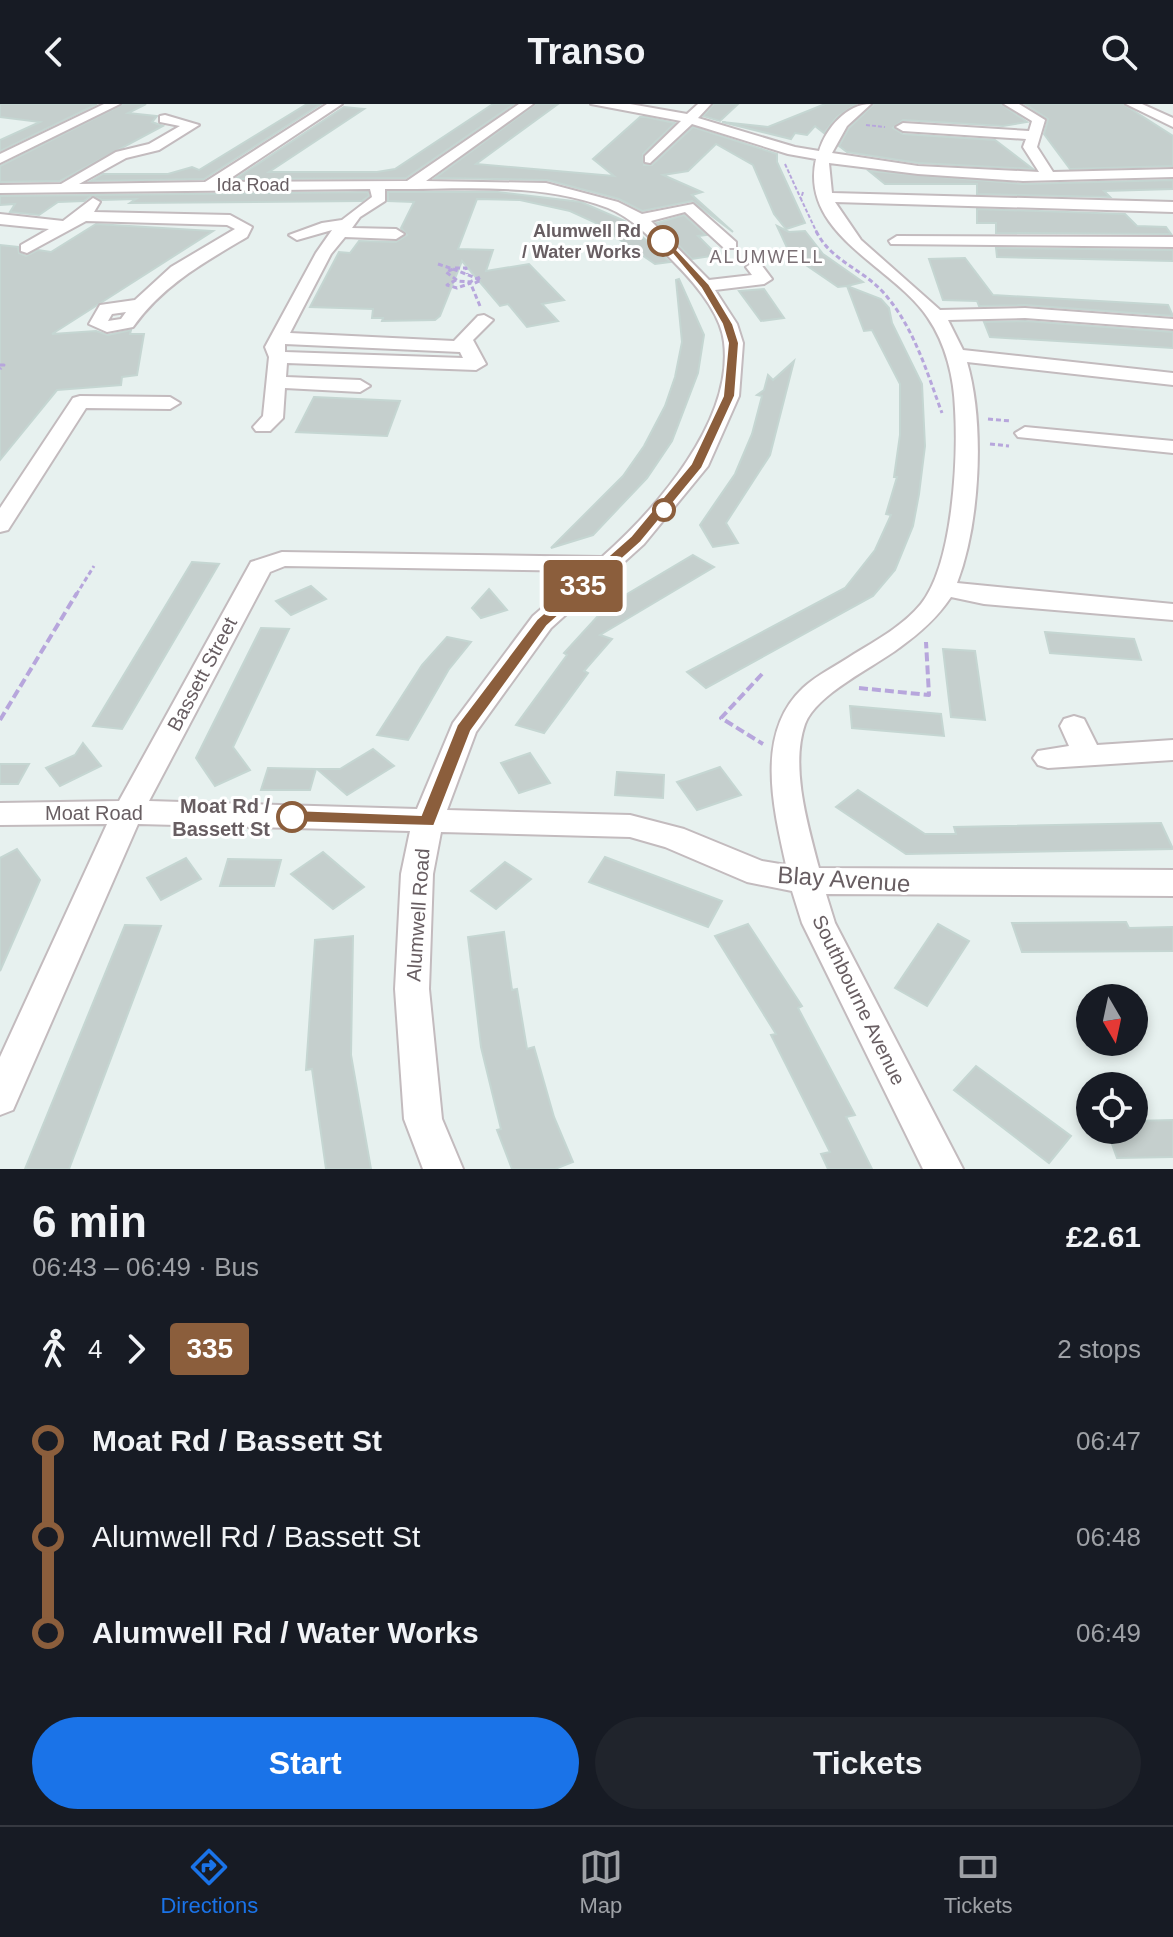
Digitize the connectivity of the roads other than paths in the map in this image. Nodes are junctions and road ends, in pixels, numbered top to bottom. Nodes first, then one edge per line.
1 (114, 104) edge
2 (336, 104) edge
3 (527, 104) edge
4 (597, 104) edge
5 (705, 104) edge
6 (865, 104) edge
7 (1010, 104) edge
8 (1132, 104) edge
9 (165, 119) dead end
10 (689, 120) junction
11 (1173, 123) edge
12 (903, 127) road end
13 (1033, 135) junction
14 (0, 159) edge
15 (650, 159) dead end
16 (1173, 173) edge
17 (822, 176) junction
18 (1049, 177) junction
19 (376, 185) junction
20 (407, 185) junction
21 (506, 185) joint
22 (105, 186) junction
23 (209, 186) junction
24 (66, 187) junction
25 (0, 189) edge
26 (1173, 207) edge
27 (83, 216) junction
28 (0, 219) edge
29 (640, 219) junction
30 (345, 224) junction
31 (65, 226) junction
32 (396, 234) dead end
33 (300, 236) dead end
34 (897, 241) dead end
35 (1173, 242) edge
36 (730, 245) dead end
37 (27, 248) dead end
38 (754, 267) dead end
39 (706, 286) junction
40 (140, 305) dead end
41 (936, 315) junction
42 (484, 320) road end
43 (1173, 324) edge
44 (278, 347) junction
45 (955, 355) junction
46 (1173, 379) edge
47 (275, 382) junction
48 (360, 386) dead end
49 (170, 403) dead end
50 (263, 427) dead end
51 (1025, 434) road end
52 (1173, 447) edge
53 (0, 525) edge
54 (607, 564) junction
55 (942, 588) junction
56 (1173, 612) edge
57 (1074, 726) dead end
58 (1173, 750) edge
59 (1088, 755) junction
60 (1048, 758) dead end
61 (128, 812) junction
62 (0, 814) edge
63 (427, 822) junction
64 (805, 880) junction
65 (1173, 883) edge
66 (0, 1098) edge
67 (443, 1169) edge
68 (943, 1169) edge

1 - 14 street
2 - 23 street
3 - 20 street
4 - 10 street
5 - 10 street
6 - 17 street
7 - 13 street
8 - 11 street
9 - 24 street
10 - 15 street
10 - 17 street
12 - 13 street
13 - 18 street
16 - 18 street
17 - 18 street
17 - 26 street
17 - 41 street, Southbourne Avenue
19 - 20 street, Ida Road
19 - 23 street, Ida Road
19 - 30 street
20 - 21 street, Ida Road
20 - 30 street
21 - 29 street, Alumwell Road
22 - 23 street, Ida Road
22 - 24 street, Ida Road
22 - 27 street
24 - 25 street, Ida Road
27 - 31 street
27 - 40 street
28 - 31 street
29 - 36 street
29 - 39 street, Alumwell Road
30 - 32 street
30 - 33 street
30 - 44 street
31 - 37 street
34 - 35 street
38 - 39 street
39 - 54 street, Alumwell Road
41 - 43 street
41 - 45 street, Southbourne Avenue
42 - 44 street
44 - 47 street
45 - 46 street
45 - 55 street, Southbourne Avenue
47 - 48 street
47 - 50 street
49 - 53 street
51 - 52 street
54 - 61 street, Bassett Street
54 - 63 street, Alumwell Road
55 - 56 street
55 - 64 street, Southbourne Avenue
57 - 59 street
58 - 59 street
59 - 60 street
61 - 62 street, Moat Road
61 - 63 street, Moat Road
61 - 66 street, Bassett Street
63 - 64 street, Blay Avenue
63 - 67 street, Alumwell Road
64 - 65 street, Blay Avenue
64 - 68 street, Southbourne Avenue

